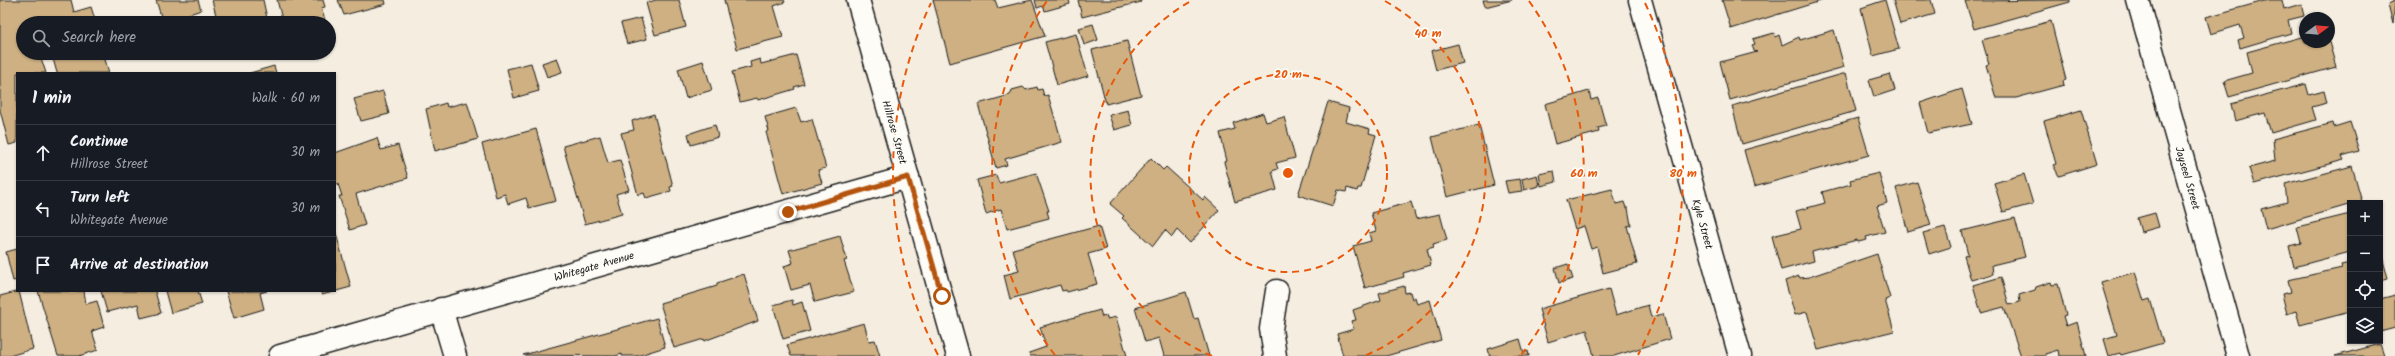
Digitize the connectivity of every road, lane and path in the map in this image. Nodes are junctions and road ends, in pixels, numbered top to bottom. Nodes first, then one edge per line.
1 (858, 0) edge
2 (1640, 0) edge
3 (2138, 0) edge
4 (908, 177) junction
5 (1277, 291) dead end
6 (441, 309) junction
7 (280, 356) edge
8 (455, 356) edge
9 (958, 356) edge
10 (1275, 356) edge
11 (1740, 356) edge
12 (2238, 356) edge

1 - 4 street, Hillrose Street
2 - 11 street, Kyle Street
3 - 12 street, Jayseel Street
4 - 6 street, Whitegate Avenue
4 - 9 street, Hillrose Street
5 - 10 street
6 - 7 street, Whitegate Avenue
6 - 8 street

